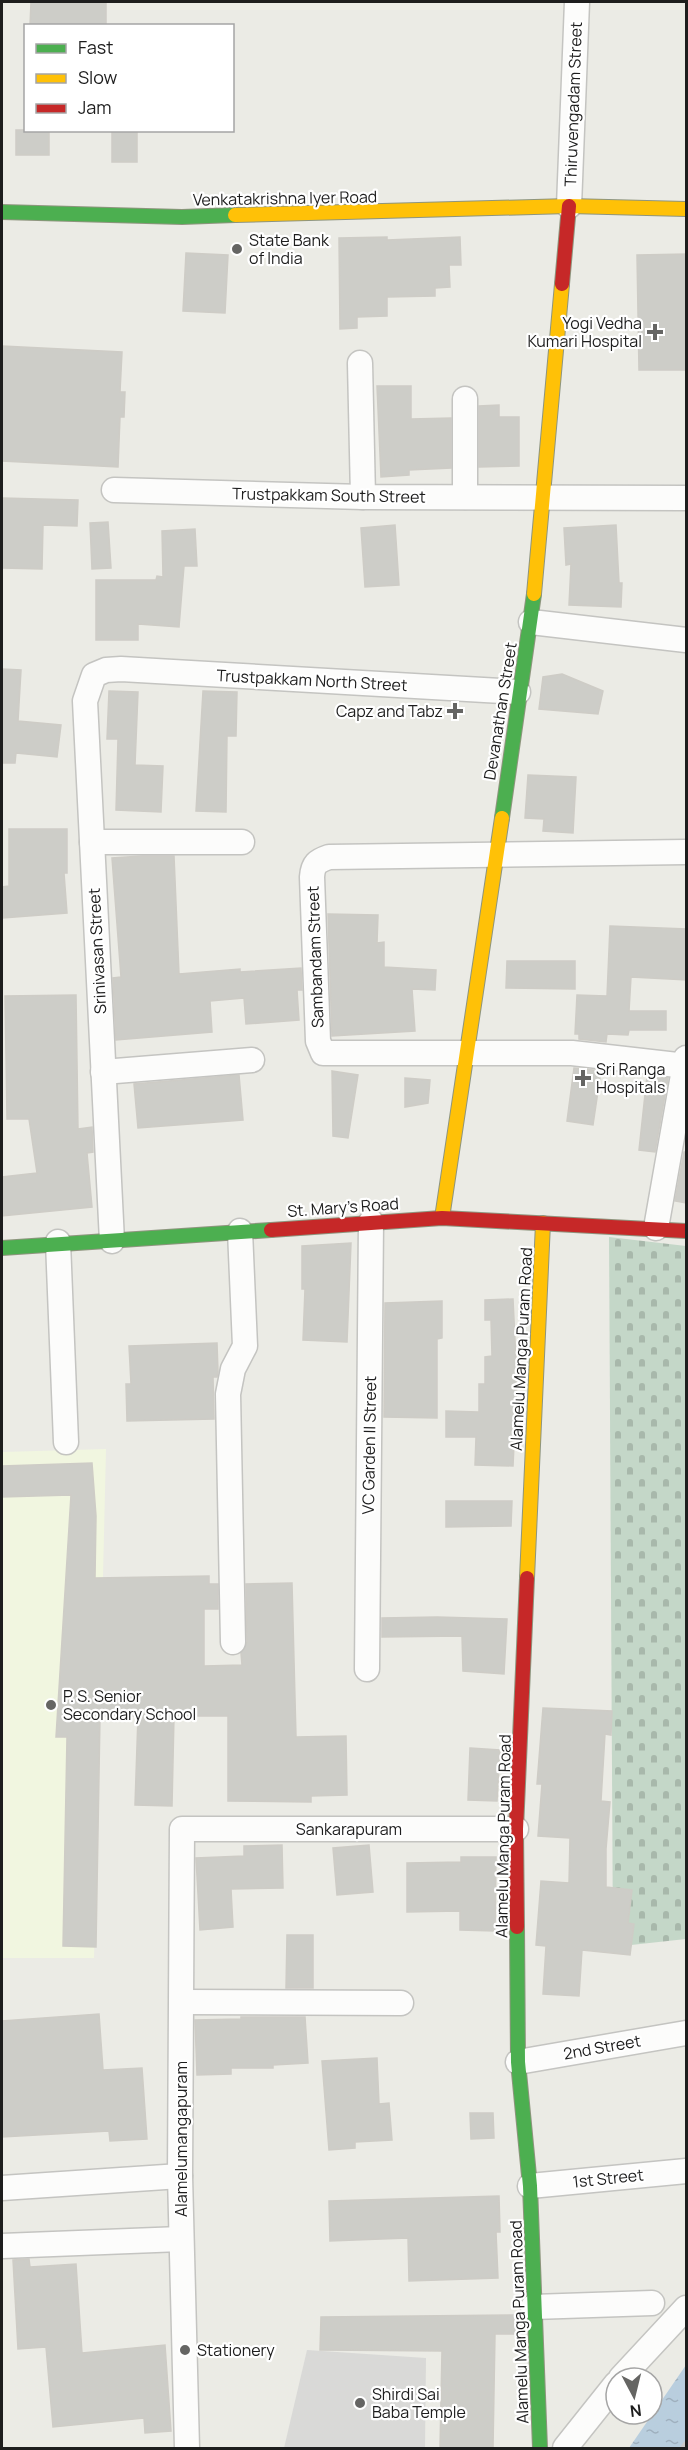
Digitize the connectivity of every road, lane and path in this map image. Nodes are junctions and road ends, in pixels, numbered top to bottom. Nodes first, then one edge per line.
1 (577, 2) edge
2 (569, 206) junction
3 (687, 209) edge
4 (2, 212) edge
5 (360, 363) dead end
6 (465, 399) dead end
7 (114, 490) dead end
8 (363, 497) junction
9 (465, 497) junction
10 (543, 497) junction
11 (687, 498) edge
12 (531, 622) junction
13 (687, 640) edge
14 (106, 670) joint
15 (519, 692) junction
16 (92, 842) junction
17 (242, 842) dead end
18 (687, 852) edge
19 (495, 856) junction
20 (466, 1053) junction
21 (252, 1060) dead end
22 (686, 1063) edge
23 (103, 1072) junction
24 (442, 1218) junction
25 (371, 1222) junction
26 (543, 1223) junction
27 (656, 1228) junction
28 (240, 1231) junction
29 (687, 1231) edge
30 (112, 1241) junction
31 (58, 1242) junction
32 (2, 1248) edge
33 (66, 1442) dead end
34 (233, 1642) dead end
35 (367, 1669) dead end
36 (182, 1829) joint
37 (516, 1829) junction
38 (182, 2002) junction
39 (401, 2003) dead end
40 (687, 2033) edge
41 (518, 2062) junction
42 (687, 2170) edge
43 (180, 2176) junction
44 (530, 2186) junction
45 (2, 2188) edge
46 (181, 2239) junction
47 (2, 2246) edge
48 (652, 2303) dead end
49 (533, 2307) junction
50 (687, 2308) edge
51 (632, 2366) edge
52 (604, 2399) edge
53 (187, 2448) edge
54 (540, 2448) edge
55 (566, 2448) edge

1 - 2 street, Thiruvengadam Street
2 - 3 main road, Venkatakrishna Iyer Road
2 - 4 main road, Venkatakrishna Iyer Road
2 - 10 main road, Devanathan Street
5 - 8 street
6 - 9 street
7 - 8 street, Trustpakkam South Street
8 - 9 street, Trustpakkam South Street
9 - 10 street, Trustpakkam South Street
10 - 11 street, Trustpakkam South Street
10 - 12 main road, Devanathan Street
12 - 13 street
12 - 15 main road, Devanathan Street
14 - 15 street, Trustpakkam North Street
14 - 16 street, Srinivasan Street
15 - 19 main road, Devanathan Street
16 - 17 street
16 - 23 street, Srinivasan Street
18 - 19 street
19 - 20 main road, Devanathan Street
19 - 20 street, Sambandam Street
20 - 22 street
20 - 24 main road, Devanathan Street
21 - 23 street
22 - 27 street
23 - 30 street, Srinivasan Street
24 - 25 main road, St. Mary's Road
24 - 26 main road, St. Mary's Road
25 - 28 main road, St. Mary's Road
25 - 35 street, VC Garden II Street
26 - 27 main road, St. Mary's Road
26 - 37 main road, Alamelu Manga Puram Road
27 - 29 main road, St. Mary's Road
28 - 30 main road, St. Mary's Road
28 - 34 street
30 - 31 main road, St. Mary's Road
31 - 32 main road, St. Mary's Road
31 - 33 street
36 - 37 street, Sankarapuram
36 - 38 street, Alamelumangapuram
37 - 41 main road, Alamelu Manga Puram Road
38 - 39 street
38 - 43 street, Alamelumangapuram
40 - 41 street, 2nd Street
41 - 44 main road, Alamelu Manga Puram Road
42 - 44 street, 1st Street
43 - 45 street
43 - 46 street, Alamelumangapuram
44 - 49 main road, Alamelu Manga Puram Road
46 - 47 street
46 - 53 street, Alamelumangapuram
48 - 49 street
49 - 54 main road, Alamelu Manga Puram Road
50 - 51 street
52 - 55 street

